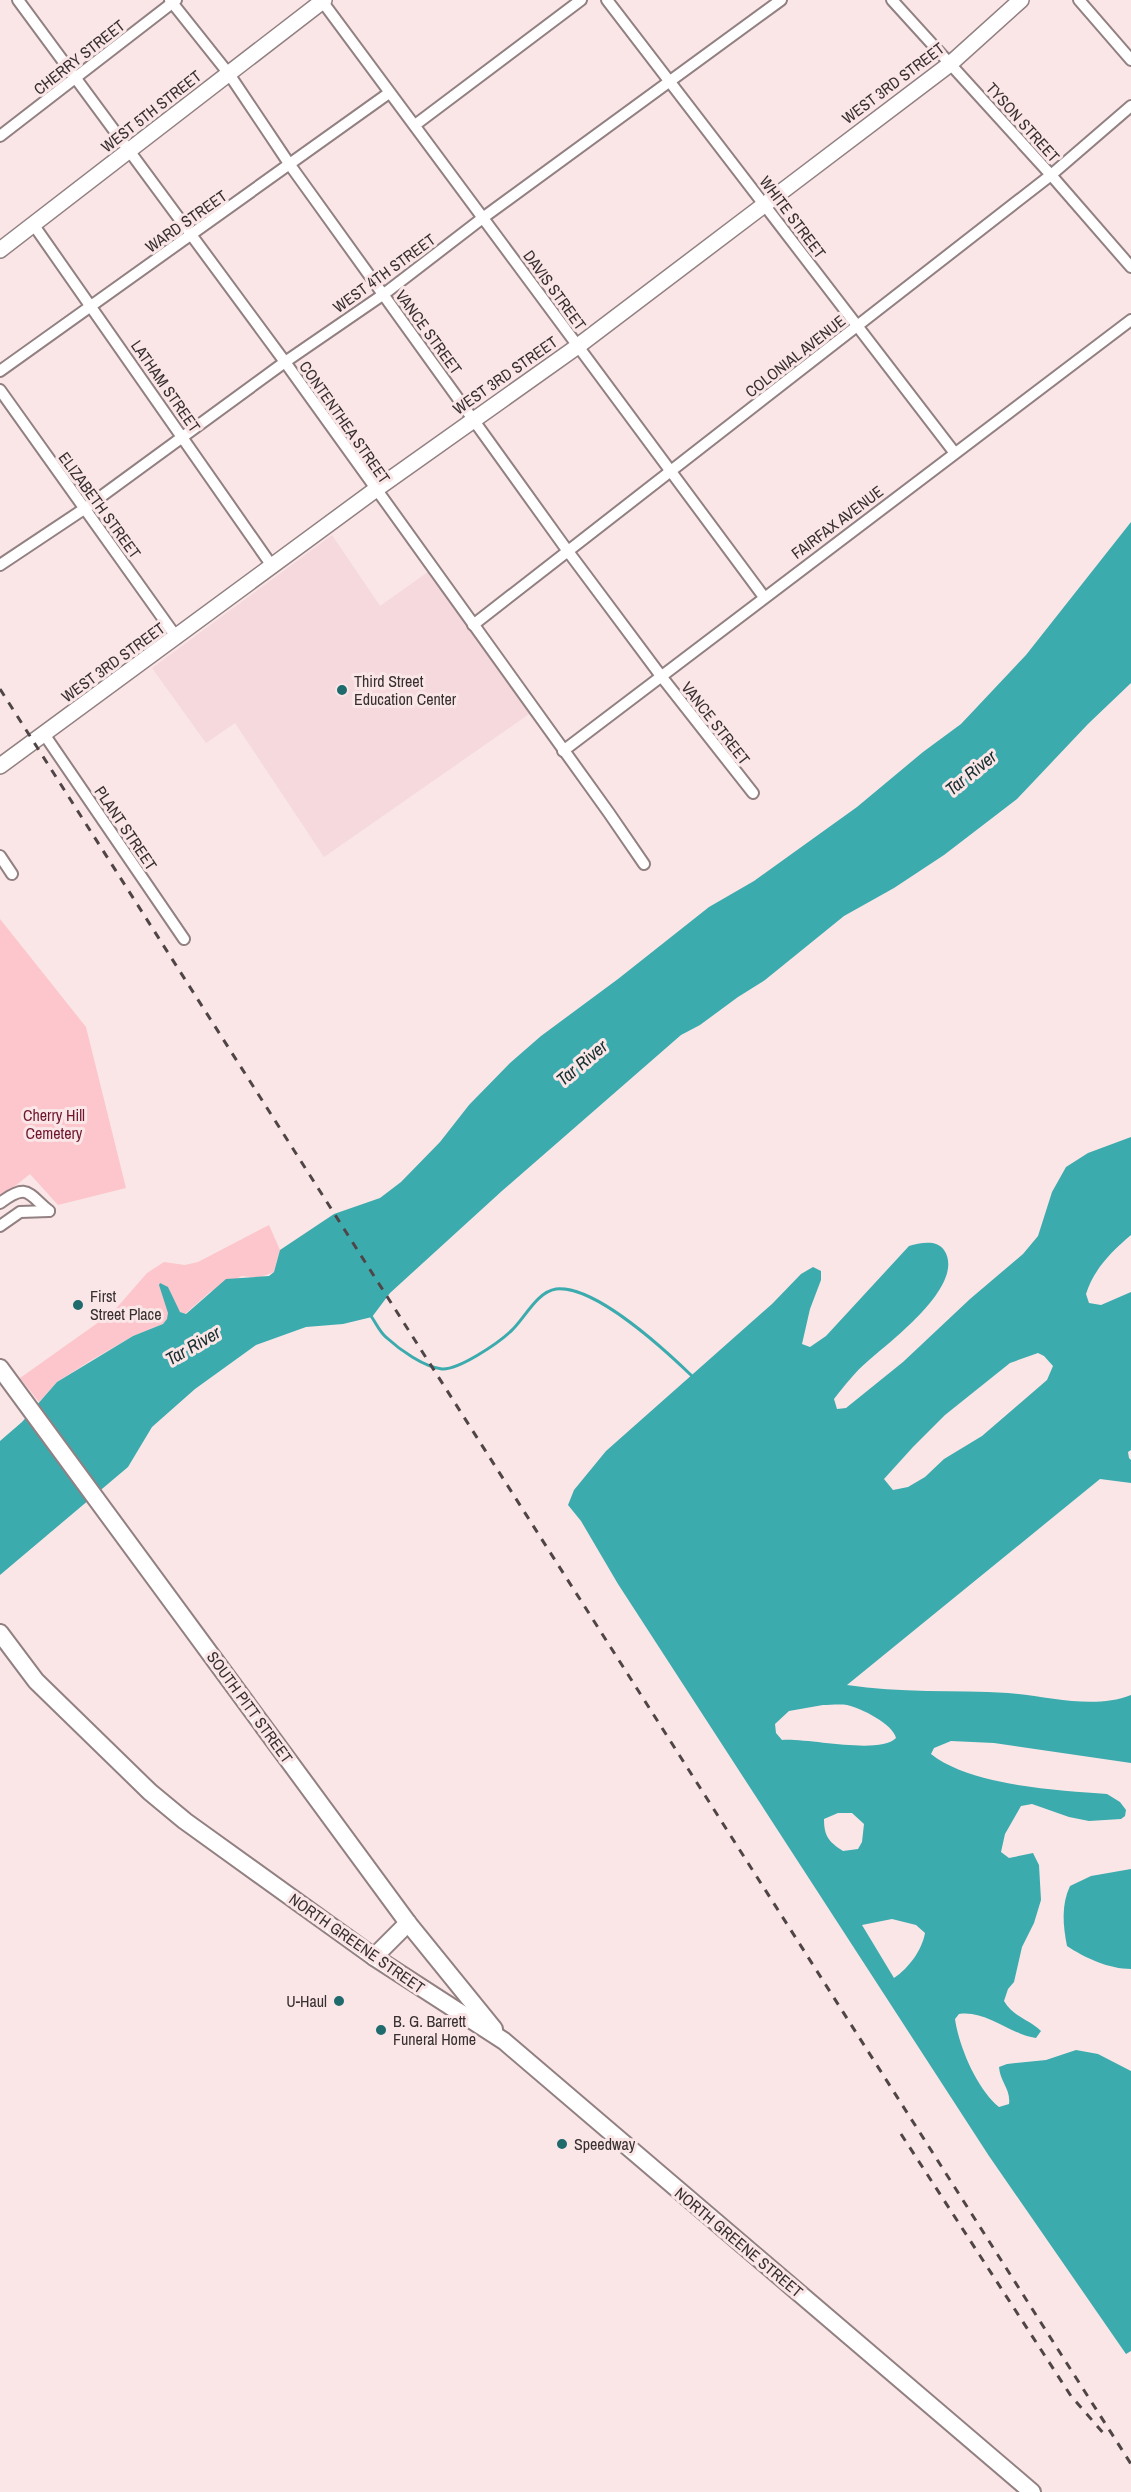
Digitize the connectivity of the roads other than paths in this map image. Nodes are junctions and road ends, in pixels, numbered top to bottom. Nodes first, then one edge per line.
1 (18, 0) edge
2 (581, 0) edge
3 (607, 0) edge
4 (782, 0) edge
5 (892, 0) edge
6 (1021, 0) edge
7 (1079, 0) edge
8 (173, 1) edge
9 (323, 1) edge
10 (1131, 60) edge
11 (950, 64) junction
12 (229, 74) junction
13 (77, 78) junction
14 (670, 82) junction
15 (389, 93) junction
16 (1131, 106) edge
17 (415, 125) junction
18 (0, 136) edge
19 (129, 150) junction
20 (290, 165) junction
21 (1051, 175) junction
22 (764, 203) junction
23 (484, 217) junction
24 (33, 224) junction
25 (192, 235) junction
26 (0, 250) edge
27 (1131, 267) edge
28 (384, 294) junction
29 (92, 305) junction
30 (1131, 320) edge
31 (857, 327) junction
32 (578, 345) junction
33 (285, 362) junction
34 (0, 371) edge
35 (0, 390) edge
36 (473, 419) junction
37 (183, 436) junction
38 (954, 452) junction
39 (672, 471) junction
40 (375, 490) junction
41 (84, 509) junction
42 (567, 550) junction
43 (0, 565) edge
44 (272, 566) junction
45 (764, 597) junction
46 (473, 625) junction
47 (177, 638) junction
48 (660, 676) junction
49 (44, 734) junction
50 (563, 751) junction
51 (0, 766) edge
52 (753, 793) dead end
53 (0, 856) edge
54 (644, 864) dead end
55 (12, 874) dead end
56 (184, 939) dead end
57 (26, 1192) junction
58 (0, 1203) edge
59 (24, 1212) junction
60 (0, 1226) edge
61 (0, 1368) edge
62 (0, 1633) edge
63 (408, 1923) junction
64 (374, 1958) junction
65 (504, 2042) junction
66 (1032, 2492) edge

1 - 13 street, CONTENTHEA STREET
2 - 17 street
3 - 14 street, WHITE STREET
4 - 14 street, WEST 4TH STREET
5 - 11 street, TYSON STREET
6 - 11 street, WEST 3RD STREET
7 - 10 street
8 - 12 street, VANCE STREET
8 - 13 street, CHERRY STREET
9 - 12 street, WEST 5TH STREET
9 - 15 street, DAVIS STREET
11 - 21 street, TYSON STREET
11 - 22 street, WEST 3RD STREET
12 - 19 street, WEST 5TH STREET
12 - 20 street, VANCE STREET
13 - 18 street, CHERRY STREET
13 - 19 street, CONTENTHEA STREET
14 - 22 street, WHITE STREET
14 - 23 street, WEST 4TH STREET
15 - 17 street, DAVIS STREET
15 - 20 street, WARD STREET
16 - 21 street, COLONIAL AVENUE
17 - 23 street, DAVIS STREET
19 - 24 street, WEST 5TH STREET
19 - 25 street, CONTENTHEA STREET
20 - 25 street, WARD STREET
20 - 28 street, VANCE STREET
21 - 27 street, TYSON STREET
21 - 31 street, COLONIAL AVENUE
22 - 31 street, WHITE STREET
22 - 32 street, WEST 3RD STREET
23 - 28 street, WEST 4TH STREET
23 - 32 street, DAVIS STREET
24 - 26 street, WEST 5TH STREET
24 - 29 street, LATHAM STREET
25 - 29 street, WARD STREET
25 - 33 street, CONTENTHEA STREET
28 - 33 street, WEST 4TH STREET
28 - 36 street, VANCE STREET
29 - 34 street, WARD STREET
29 - 37 street, LATHAM STREET
30 - 38 street, FAIRFAX AVENUE
31 - 38 street, WHITE STREET
31 - 39 street, COLONIAL AVENUE
32 - 36 street, WEST 3RD STREET
32 - 39 street, DAVIS STREET
33 - 37 street, WEST 4TH STREET
33 - 40 street, CONTENTHEA STREET
35 - 41 street, ELIZABETH STREET
36 - 40 street, WEST 3RD STREET
36 - 42 street, VANCE STREET
37 - 41 street, WEST 4TH STREET
37 - 44 street, LATHAM STREET
38 - 45 street, FAIRFAX AVENUE
39 - 42 street, COLONIAL AVENUE
39 - 45 street, DAVIS STREET
40 - 44 street, WEST 3RD STREET
40 - 46 street, CONTENTHEA STREET
41 - 43 street, WEST 4TH STREET
41 - 47 street, ELIZABETH STREET
42 - 46 street, COLONIAL AVENUE
42 - 48 street, VANCE STREET
44 - 47 street, WEST 3RD STREET
45 - 48 street, FAIRFAX AVENUE
46 - 50 street, CONTENTHEA STREET
47 - 49 street, WEST 3RD STREET
48 - 50 street, FAIRFAX AVENUE
48 - 52 street, VANCE STREET
49 - 51 street, WEST 3RD STREET
49 - 56 street, PLANT STREET
50 - 54 street, CONTENTHEA STREET
53 - 55 street
57 - 58 street
57 - 59 street
57 - 59 street
59 - 60 street
61 - 63 main road, SOUTH PITT STREET
62 - 64 main road, NORTH GREENE STREET
63 - 64 main road
63 - 65 main road, SOUTH PITT STREET
64 - 65 main road, NORTH GREENE STREET
65 - 66 main road, NORTH GREENE STREET

